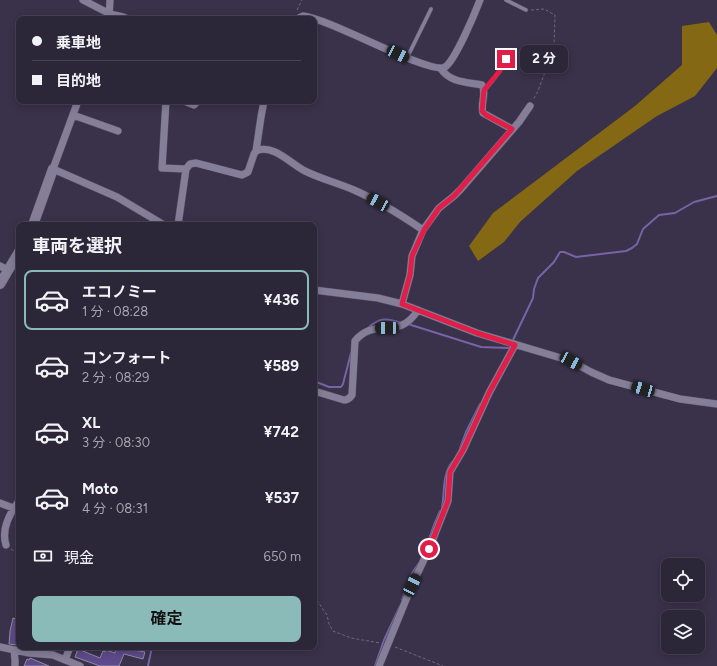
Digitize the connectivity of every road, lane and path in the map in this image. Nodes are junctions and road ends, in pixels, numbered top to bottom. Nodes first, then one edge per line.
1 (83, 0) edge
2 (110, 0) edge
3 (302, 0) edge
4 (480, 0) edge
5 (506, 0) edge
6 (431, 9) dead end
7 (526, 10) joint
8 (107, 16) edge
9 (109, 16) edge
10 (297, 16) edge
11 (317, 19) edge
12 (407, 58) junction
13 (506, 59) dead end
14 (441, 69) junction
15 (484, 90) junction
16 (77, 104) edge
17 (166, 104) edge
18 (263, 104) edge
19 (530, 106) joint
20 (73, 115) junction
21 (512, 129) junction
22 (118, 131) dead end
23 (256, 151) junction
24 (53, 169) junction
25 (186, 169) junction
26 (34, 222) edge
27 (159, 222) edge
28 (178, 222) edge
29 (424, 230) junction
30 (16, 255) edge
31 (4, 268) edge
32 (0, 284) edge
33 (317, 290) edge
34 (402, 304) junction
35 (418, 310) junction
36 (515, 345) junction
37 (317, 392) edge
38 (717, 404) edge
39 (0, 503) edge
40 (16, 505) edge
41 (13, 508) junction
42 (6, 545) joint
43 (16, 552) edge
44 (317, 600) edge
45 (388, 644) junction
46 (0, 647) edge
47 (16, 649) edge
48 (18, 650) edge
49 (21, 650) edge
50 (69, 650) edge
51 (65, 660) junction
52 (15, 666) edge
53 (80, 666) edge
54 (379, 666) edge
55 (443, 666) edge

1 - 8 street
2 - 9 street
3 - 10 path
4 - 14 street
5 - 7 lane
6 - 12 lane
7 - 19 path
11 - 12 street
12 - 14 street
13 - 15 lane
14 - 15 street
15 - 21 street
16 - 20 street
17 - 25 street
18 - 23 street
19 - 21 street
20 - 22 street
20 - 24 street
21 - 29 street
23 - 25 street
23 - 29 street
24 - 26 street
24 - 27 street
25 - 28 street
29 - 34 street
30 - 31 street
31 - 32 street
33 - 34 street
34 - 35 street
35 - 36 street
35 - 37 street
36 - 38 street
36 - 45 street
39 - 41 street
40 - 41 street
41 - 42 street
42 - 43 path
44 - 45 path
45 - 54 street
45 - 55 path
46 - 47 street
48 - 52 street
49 - 51 street
50 - 51 street
51 - 53 street

